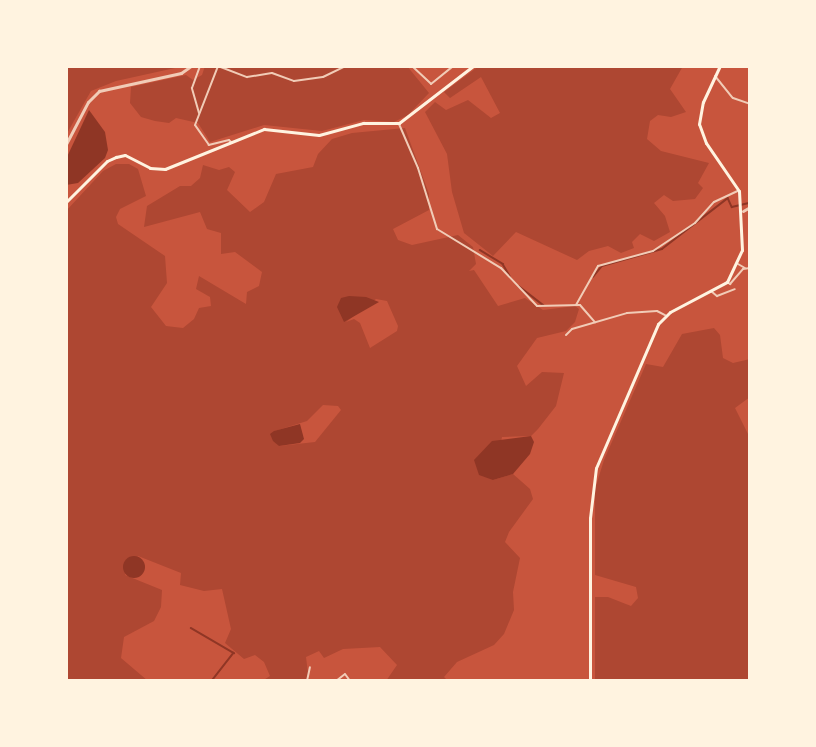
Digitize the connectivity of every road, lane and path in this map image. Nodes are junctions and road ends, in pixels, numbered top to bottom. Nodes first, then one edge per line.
1 (192, 66) edge
2 (200, 66) edge
3 (346, 66) edge
4 (412, 66) edge
5 (453, 66) edge
6 (473, 66) edge
7 (720, 66) edge
8 (715, 76) junction
9 (750, 104) edge
10 (201, 114) junction
11 (399, 123) junction
12 (232, 143) junction
13 (66, 144) edge
14 (739, 191) junction
15 (66, 202) edge
16 (750, 207) edge
17 (743, 211) junction
18 (738, 264) junction
19 (745, 268) junction
20 (750, 268) edge
21 (728, 283) junction
22 (735, 289) dead end
23 (711, 291) junction
24 (727, 292) junction
25 (576, 305) junction
26 (665, 315) junction
27 (595, 322) junction
28 (566, 335) dead end
29 (310, 667) dead end
30 (307, 681) edge
31 (336, 681) edge
32 (350, 681) edge
33 (590, 681) edge

1 - 13 street
2 - 10 street
3 - 10 street
4 - 5 street
6 - 11 main road
7 - 8 main road
8 - 9 street
8 - 14 main road
10 - 12 street
11 - 12 main road
11 - 25 street
12 - 15 main road
14 - 17 main road
14 - 25 street
16 - 17 street
17 - 18 main road
18 - 19 street
18 - 21 main road
19 - 20 street
19 - 21 street
21 - 23 main road
21 - 24 street
22 - 24 street
23 - 24 street
23 - 26 main road
25 - 27 street
26 - 27 street
26 - 33 main road
27 - 28 street
29 - 30 street
31 - 32 street

